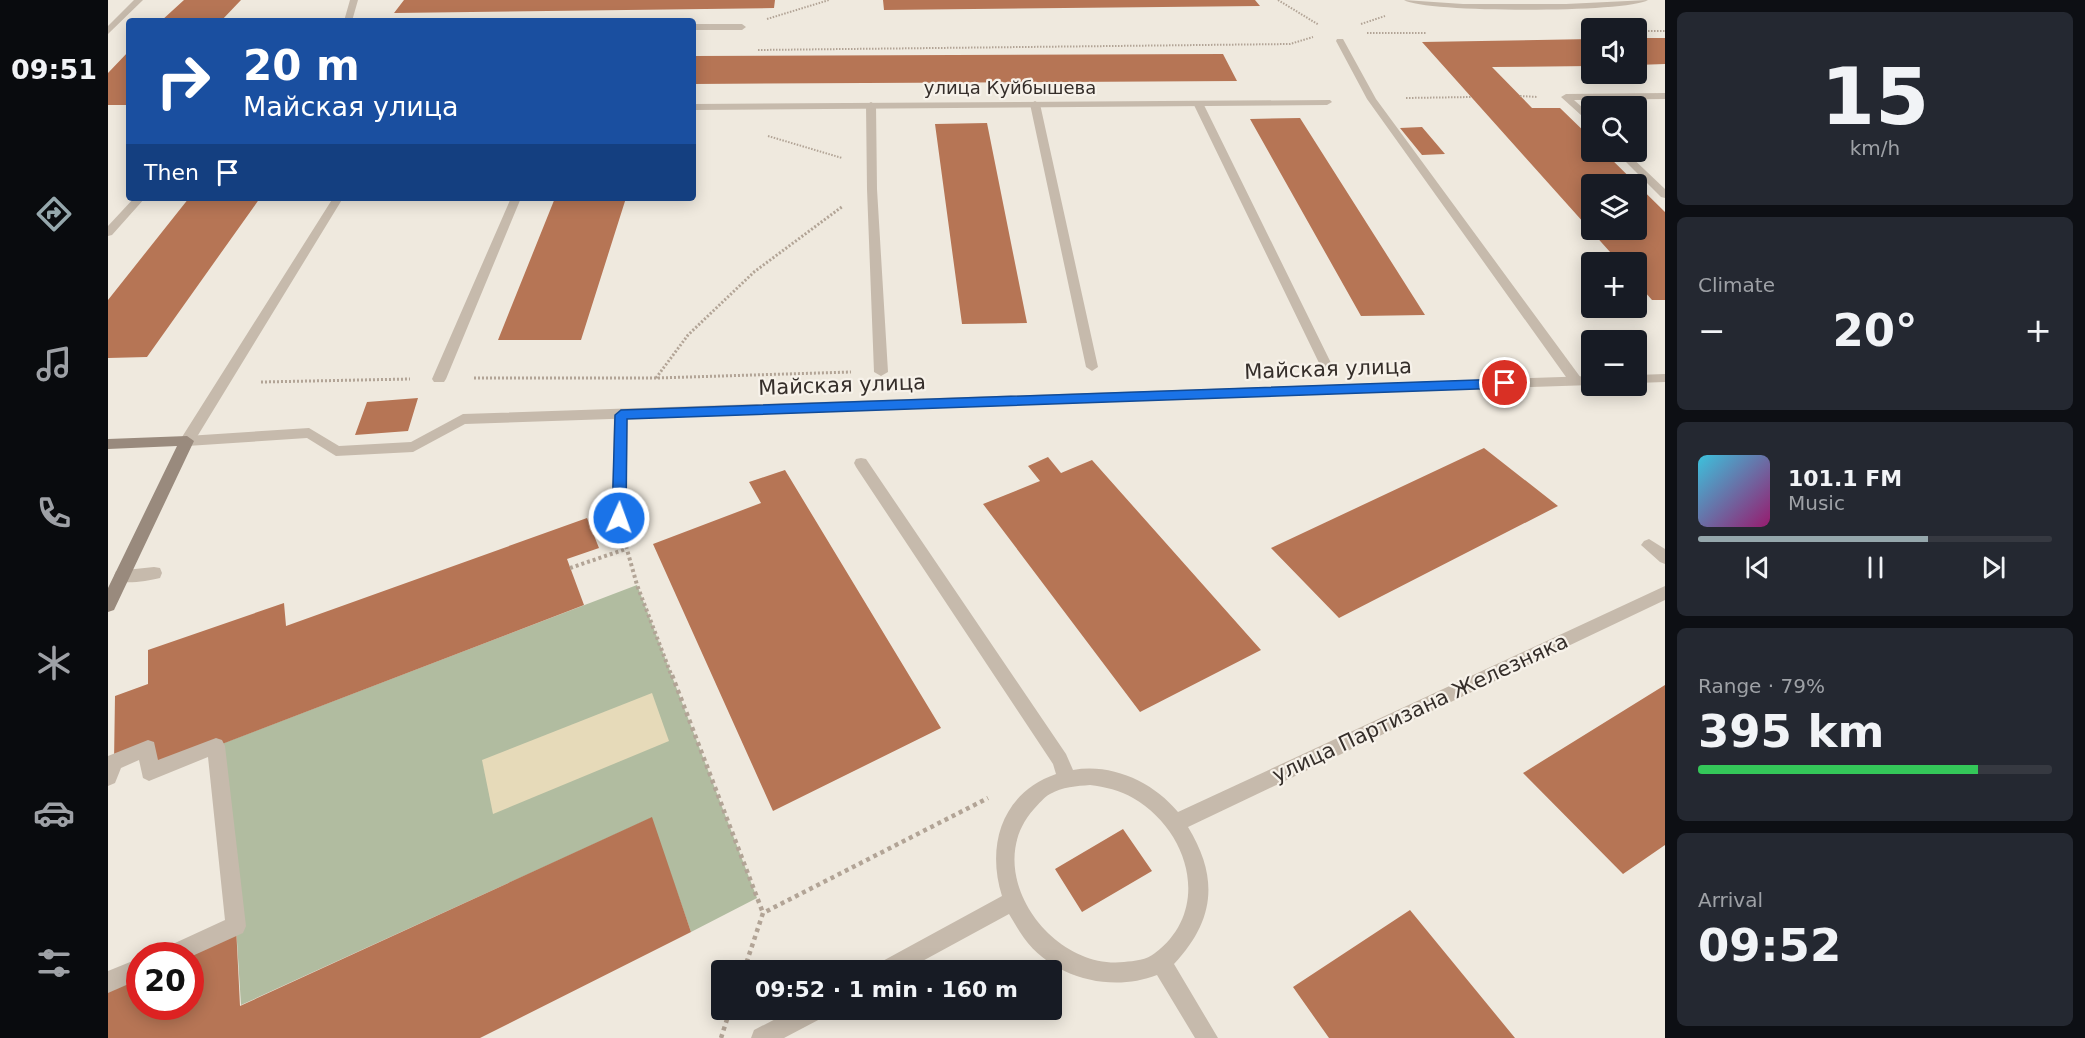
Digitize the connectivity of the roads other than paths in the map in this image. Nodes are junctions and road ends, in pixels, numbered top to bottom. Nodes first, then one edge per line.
1 (139, 0) edge
2 (354, 0) edge
3 (1408, 0) edge
4 (1644, 0) edge
5 (349, 18) edge
6 (696, 27) edge
7 (742, 27) road end
8 (108, 31) edge
9 (1340, 40) dead end
10 (1647, 96) edge
11 (1665, 96) edge
12 (1581, 97) edge
13 (1327, 102) dead end
14 (1198, 103) junction
15 (1035, 104) junction
16 (872, 105) junction
17 (696, 107) edge
18 (1581, 111) edge
19 (1631, 162) edge
20 (1665, 195) edge
21 (137, 201) edge
22 (336, 201) edge
23 (515, 201) edge
24 (108, 233) edge
25 (1326, 365) dead end
26 (1092, 367) dead end
27 (882, 372) road end
28 (1665, 378) edge
29 (439, 379) road end
30 (1647, 379) edge
31 (1576, 381) junction
32 (1581, 381) edge
33 (621, 415) junction
34 (187, 441) junction
35 (108, 444) edge
36 (861, 463) dead end
37 (619, 518) road end
38 (1649, 545) dead end
39 (1665, 558) edge
40 (154, 573) dead end
41 (122, 576) junction
42 (1665, 593) edge
43 (108, 605) edge
44 (108, 777) edge
45 (1067, 779) junction
46 (1176, 823) junction
47 (1013, 901) junction
48 (200, 942) edge
49 (904, 960) edge
50 (1161, 962) junction
51 (126, 974) edge
52 (108, 982) edge
53 (795, 1020) edge
54 (762, 1038) edge
55 (1207, 1038) edge

1 - 8 street
2 - 5 street
3 - 4 street
6 - 7 street
9 - 31 street
10 - 11 street
12 - 18 street
13 - 14 street, улица Куйбышева
14 - 15 street, улица Куйбышева
14 - 25 street
15 - 16 street, улица Куйбышева
15 - 26 street
16 - 17 street, улица Куйбышева
16 - 27 street
19 - 20 street
21 - 24 street
22 - 34 street
23 - 29 street
28 - 30 street
31 - 32 street, Майская улица
31 - 33 street, Майская улица
33 - 34 street, Майская улица
33 - 37 street
34 - 35 street, Майская улица
34 - 41 street
36 - 45 street
38 - 39 street
40 - 41 street
41 - 43 street
42 - 46 street, улица Партизана Железняка
44 - 48 street
45 - 46 street
45 - 47 street
46 - 50 street
47 - 49 street
47 - 50 street
50 - 55 street
51 - 52 street
53 - 54 street

